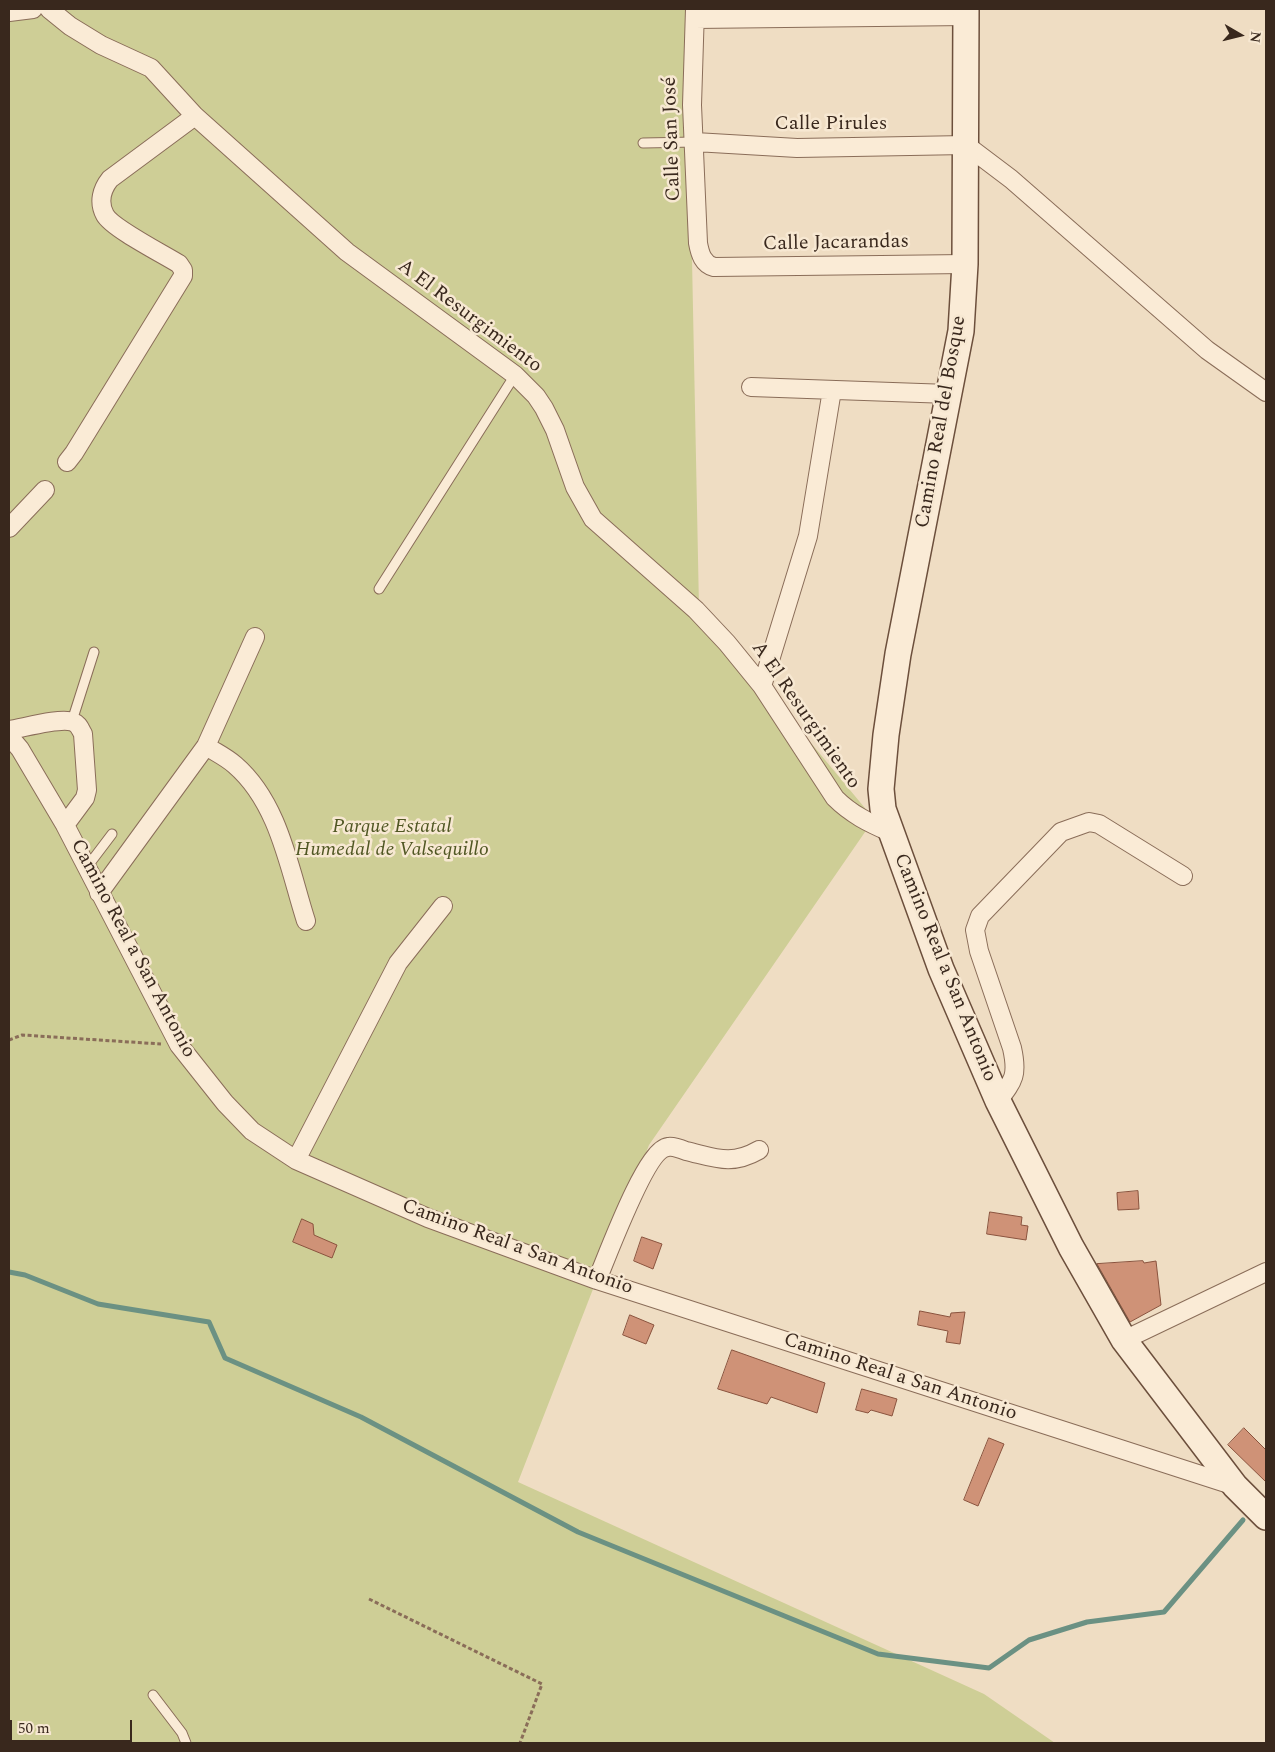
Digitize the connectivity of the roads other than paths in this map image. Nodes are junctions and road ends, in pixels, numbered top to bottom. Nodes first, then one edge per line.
1 (32, 9) edge
2 (49, 9) edge
3 (9, 12) edge
4 (966, 12) edge
5 (695, 14) edge
6 (195, 116) junction
7 (695, 142) junction
8 (643, 143) dead end
9 (966, 145) junction
10 (965, 264) junction
11 (708, 266) joint
12 (515, 375) junction
13 (750, 387) dead end
14 (832, 390) junction
15 (1266, 392) edge
16 (949, 394) junction
17 (67, 462) dead end
18 (45, 490) dead end
19 (9, 528) edge
20 (379, 590) dead end
21 (255, 637) dead end
22 (94, 652) dead end
23 (762, 686) junction
24 (72, 721) junction
25 (9, 730) edge
26 (9, 736) edge
27 (206, 746) junction
28 (65, 825) junction
29 (890, 832) junction
30 (112, 834) dead end
31 (87, 867) junction
32 (1183, 876) dead end
33 (99, 893) junction
34 (444, 906) dead end
35 (306, 921) dead end
36 (998, 1101) junction
37 (759, 1150) dead end
38 (296, 1160) junction
39 (1266, 1272) edge
40 (597, 1280) junction
41 (1124, 1340) junction
42 (1236, 1486) junction
43 (1266, 1517) edge
44 (152, 1695) dead end
45 (186, 1743) edge

1 - 3 street
2 - 6 street, A El Resurgimiento
4 - 5 street
4 - 9 street, Camino Real del Bosque
5 - 7 street, Calle San José
6 - 12 street, A El Resurgimiento
6 - 17 street
7 - 8 lane
7 - 9 street, Calle Pirules
7 - 11 street, Calle San José
9 - 10 street, Camino Real del Bosque
9 - 15 street
10 - 11 street, Calle Jacarandas
10 - 16 street, Camino Real del Bosque
12 - 20 lane
12 - 23 street, A El Resurgimiento
13 - 14 street
14 - 16 street
14 - 23 street
16 - 29 street, Camino Real del Bosque
18 - 19 street
21 - 27 street
22 - 24 lane
23 - 29 street, A El Resurgimiento
24 - 25 street
24 - 28 street
26 - 28 street, Camino Real a San Antonio
27 - 33 street
27 - 35 street
28 - 31 street, Camino Real a San Antonio
29 - 36 street, Camino Real a San Antonio
30 - 31 lane
31 - 33 street, Camino Real a San Antonio
32 - 36 street
33 - 38 street, Camino Real a San Antonio
34 - 38 street
36 - 41 street, Camino Real a San Antonio
37 - 40 street
38 - 40 street, Camino Real a San Antonio
39 - 41 street
40 - 42 street, Camino Real a San Antonio
41 - 42 street, Camino Real a San Antonio
42 - 43 street, Camino Real a San Antonio
44 - 45 lane

